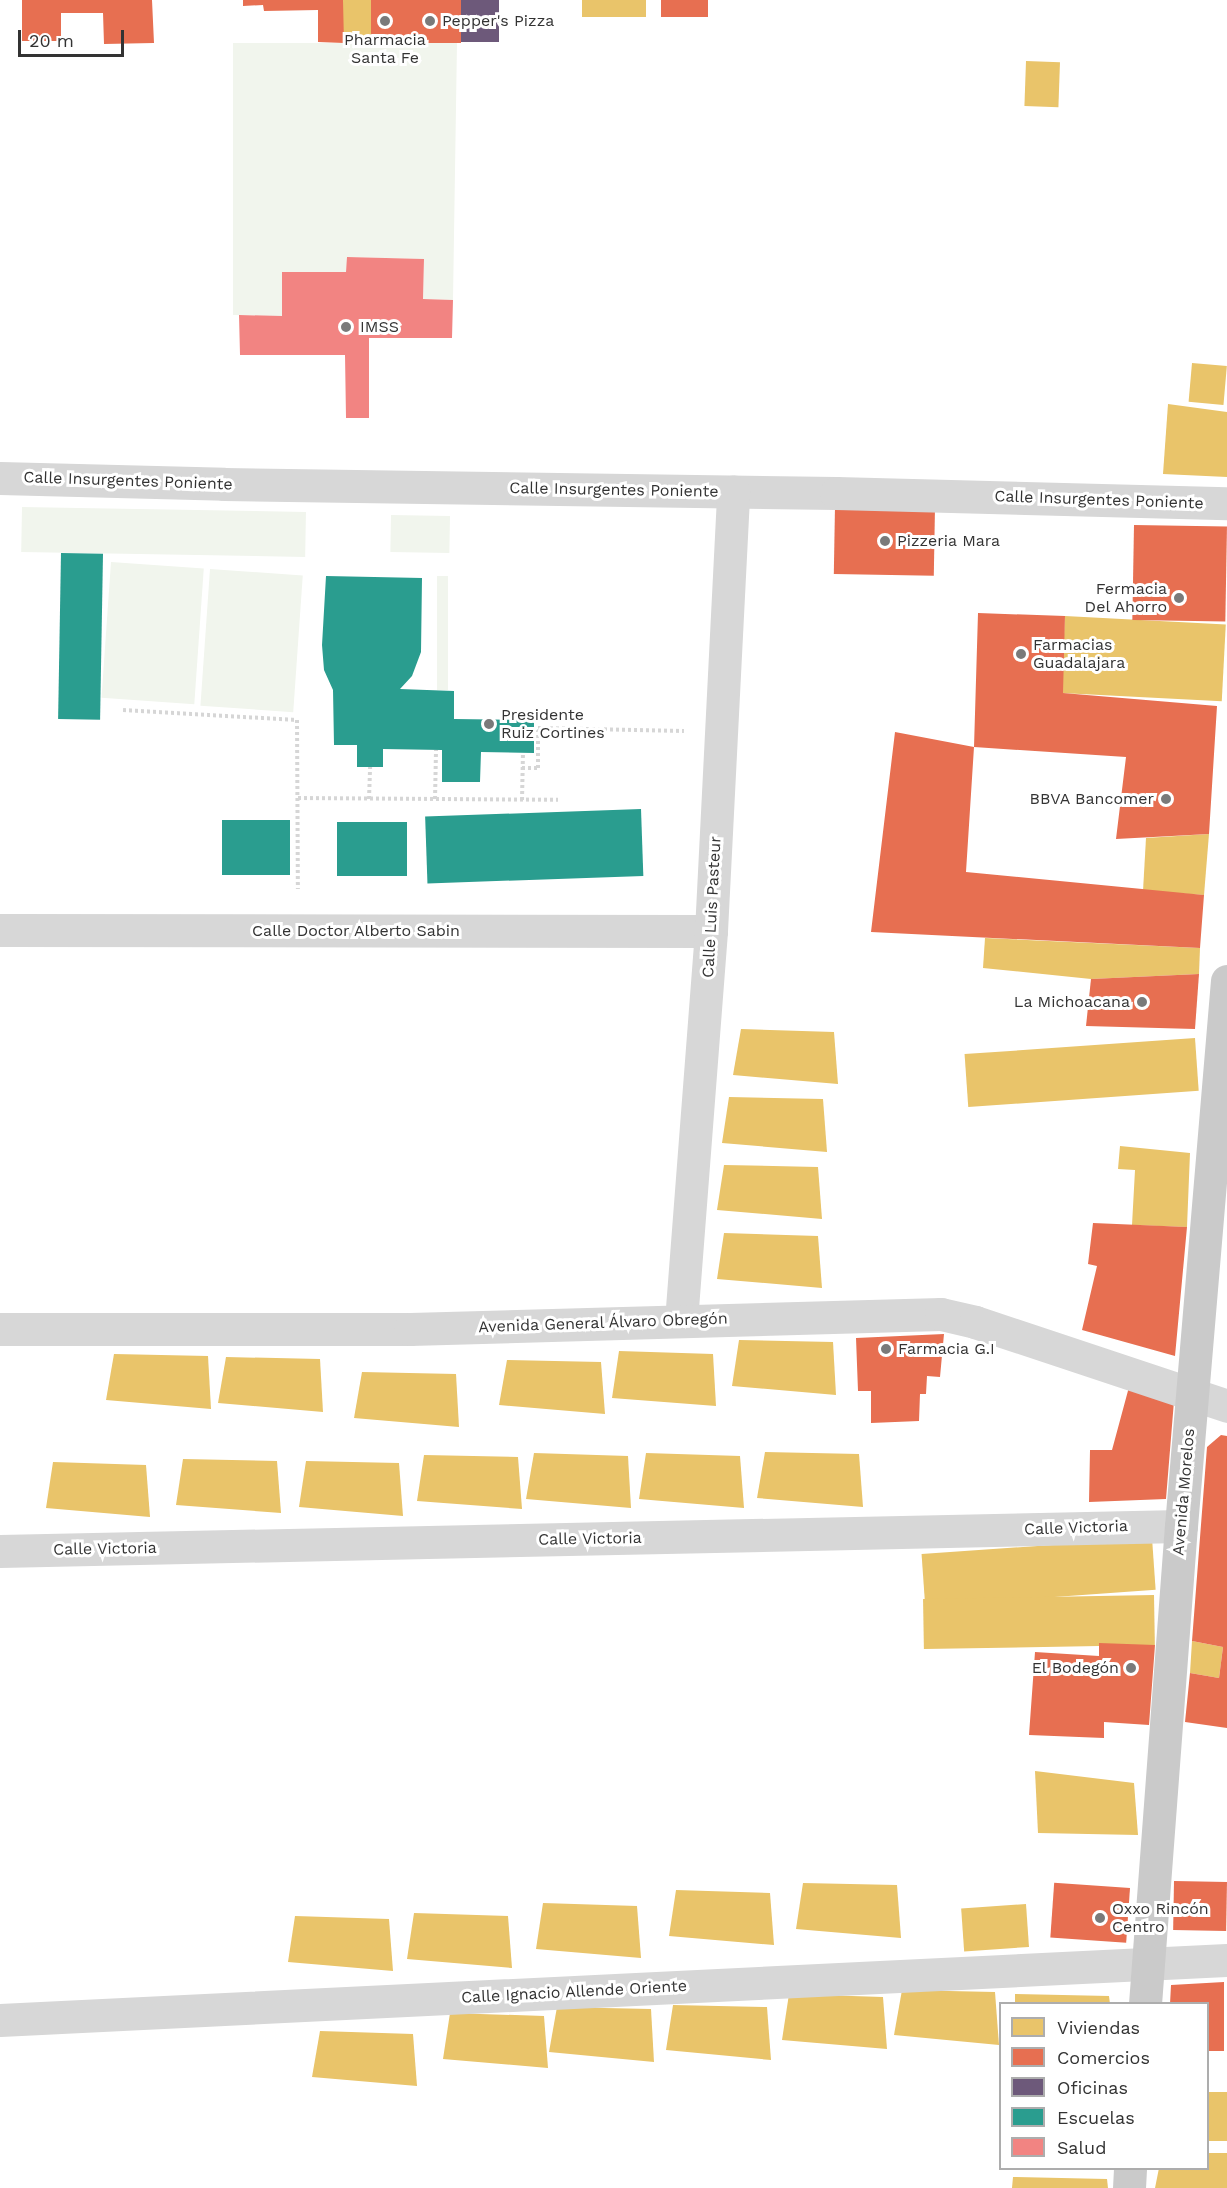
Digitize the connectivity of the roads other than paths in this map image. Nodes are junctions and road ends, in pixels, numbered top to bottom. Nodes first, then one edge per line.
1 (0, 477) edge
2 (733, 492) junction
3 (1227, 503) edge
4 (0, 930) edge
5 (711, 931) junction
6 (1227, 981) edge
7 (681, 1321) junction
8 (0, 1329) edge
9 (1192, 1395) junction
10 (1227, 1406) edge
11 (1181, 1526) junction
12 (0, 1551) edge
13 (1227, 1960) edge
14 (1149, 1963) junction
15 (1145, 2002) edge
16 (0, 2020) edge
17 (1131, 2170) edge
18 (1129, 2188) edge

1 - 2 street, Calle Insurgentes Poniente
2 - 3 street, Calle Insurgentes Poniente
2 - 5 street, Calle Luis Pasteur
4 - 5 street, Calle Doctor Alberto Sabin
5 - 7 street, Calle Luis Pasteur
6 - 9 main road, Avenida Morelos
7 - 8 street, Avenida General Álvaro Obregón
7 - 9 street, Avenida General Álvaro Obregón
9 - 10 street, Avenida General Álvaro Obregón
9 - 11 main road, Avenida Morelos
11 - 12 street, Calle Victoria
11 - 14 main road, Avenida Morelos
13 - 14 street, Calle Ignacio Allende Oriente
14 - 15 main road, Avenida Morelos
14 - 16 street, Calle Ignacio Allende Oriente
17 - 18 main road

